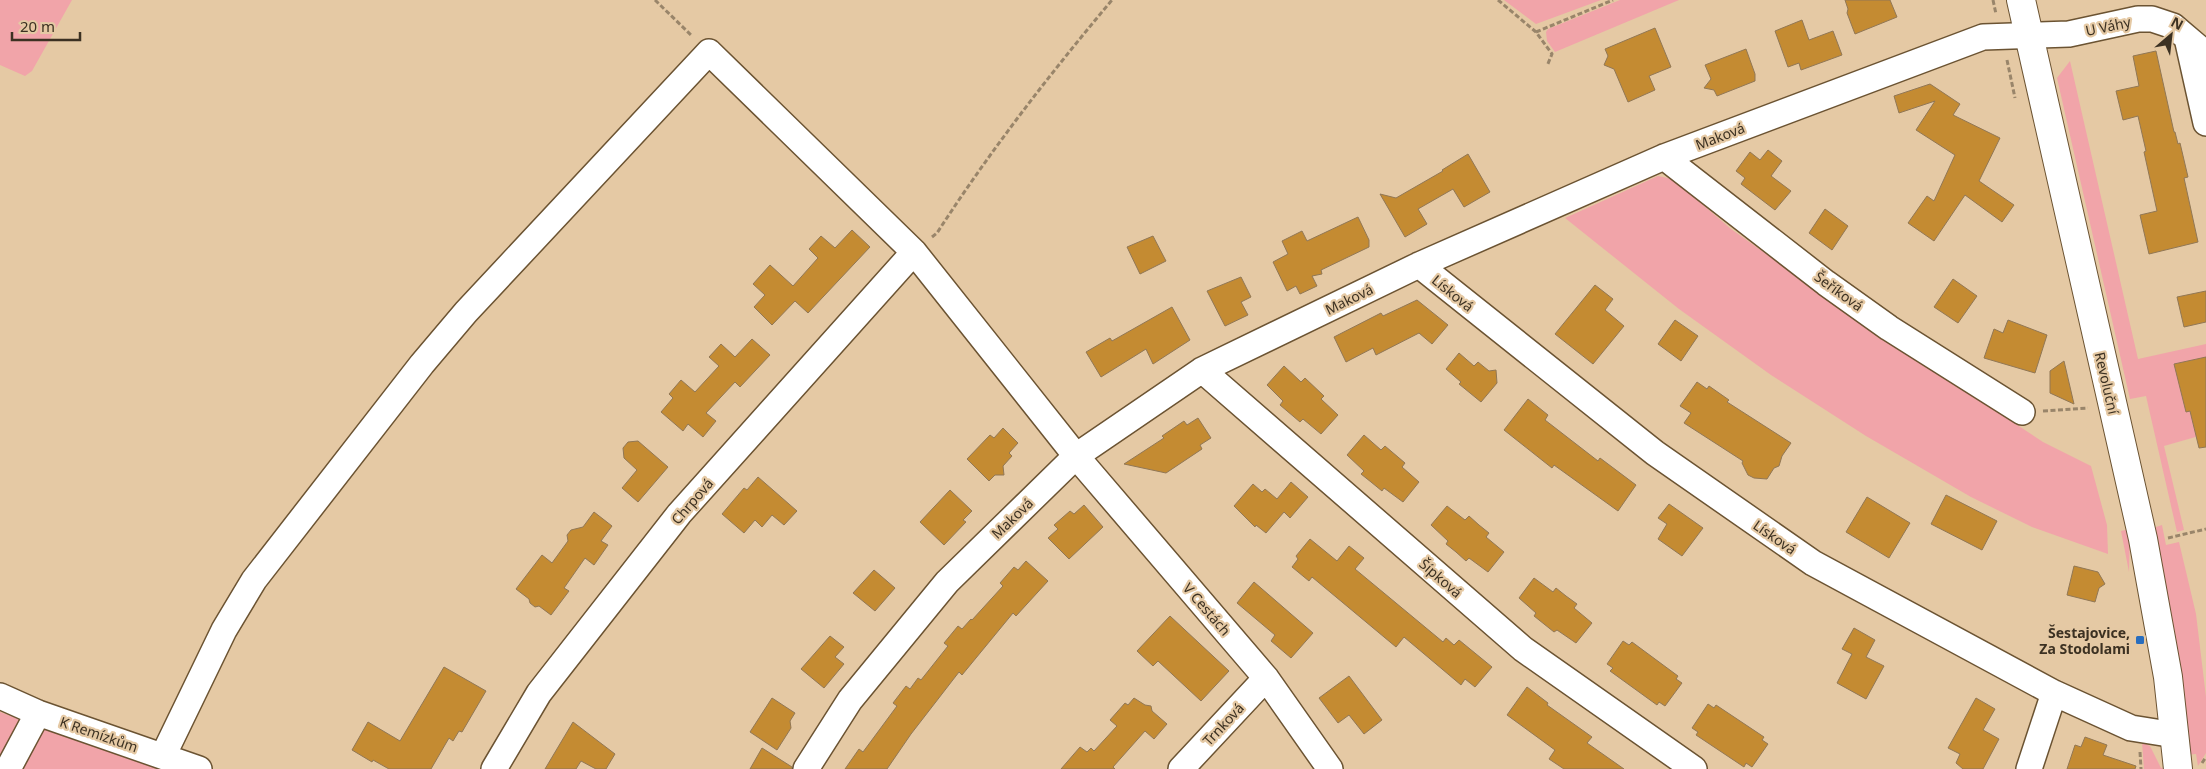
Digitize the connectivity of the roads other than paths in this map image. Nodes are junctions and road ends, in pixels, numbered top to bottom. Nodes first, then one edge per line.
1 (2021, 0) edge
2 (2028, 34) junction
3 (2187, 38) junction
4 (2206, 54) edge
5 (2206, 123) edge
6 (1664, 157) junction
7 (914, 252) junction
8 (1419, 266) junction
9 (1202, 370) junction
10 (2022, 412) road end
11 (1076, 456) junction
12 (1266, 678) junction
13 (2054, 693) junction
14 (0, 696) edge
15 (38, 713) junction
16 (2175, 735) junction
17 (162, 756) junction
18 (8, 769) edge
19 (199, 769) edge
20 (494, 769) edge
21 (806, 769) edge
22 (1181, 769) edge
23 (1330, 769) edge
24 (1694, 769) edge
25 (2029, 769) edge
26 (2178, 769) edge

1 - 2 street, Revoluční
2 - 3 street, U Váhy
2 - 6 street, Maková
2 - 16 street, Revoluční
3 - 4 street, U Váhy
3 - 5 street
6 - 8 street, Maková
6 - 10 street, Šeříková
7 - 11 street, V Cestách
7 - 17 street, V Cestách
7 - 20 street, Chrpová
8 - 9 street, Maková
8 - 13 street, Lísková
9 - 11 street, Maková
9 - 24 street, Šípková
11 - 12 street, V Cestách
11 - 21 street, Maková
12 - 22 street, Trnková
12 - 23 street, V Cestách
13 - 16 street, Lísková
13 - 25 street
14 - 15 street, K Remízkům
15 - 17 street, K Remízkům
15 - 18 street
16 - 26 street, Revoluční
17 - 19 street, K Remízkům

